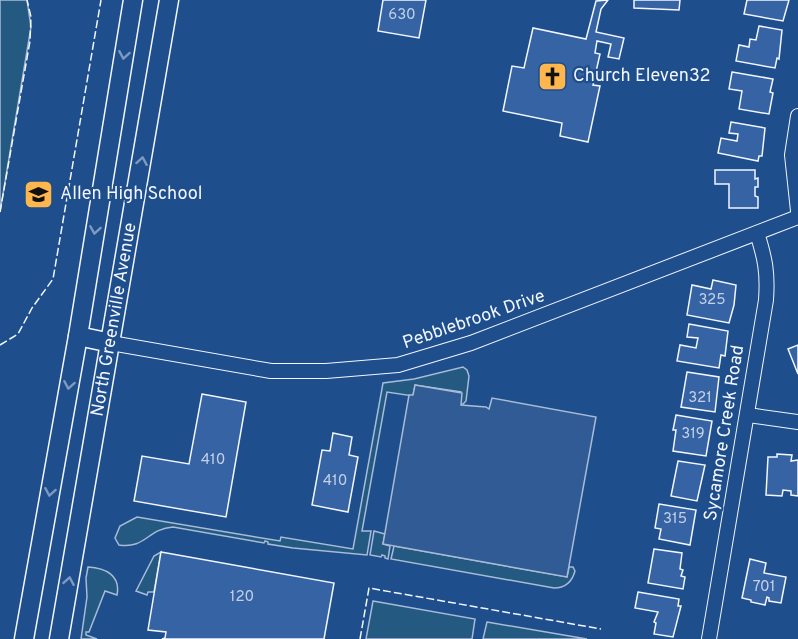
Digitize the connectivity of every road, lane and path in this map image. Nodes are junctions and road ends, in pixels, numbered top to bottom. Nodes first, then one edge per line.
1 (133, 0) edge
2 (169, 0) edge
3 (798, 116) edge
4 (798, 211) edge
5 (798, 217) edge
6 (757, 233) junction
7 (78, 336) junction
8 (111, 343) junction
9 (748, 415) junction
10 (798, 422) edge
11 (24, 639) edge
12 (59, 639) edge
13 (709, 639) edge

1 -> 7 main road, North Greenville Avenue
8 -> 2 main road, North Greenville Avenue
3 - 4 street
5 - 6 street, Pebblebrook Drive
6 - 8 street, Pebblebrook Drive
6 - 9 street, Sycamore Creek Road
7 - 8 main road
7 -> 11 main road, North Greenville Avenue
12 -> 8 main road, North Greenville Avenue
9 - 10 street
9 - 13 street, Sycamore Creek Road

